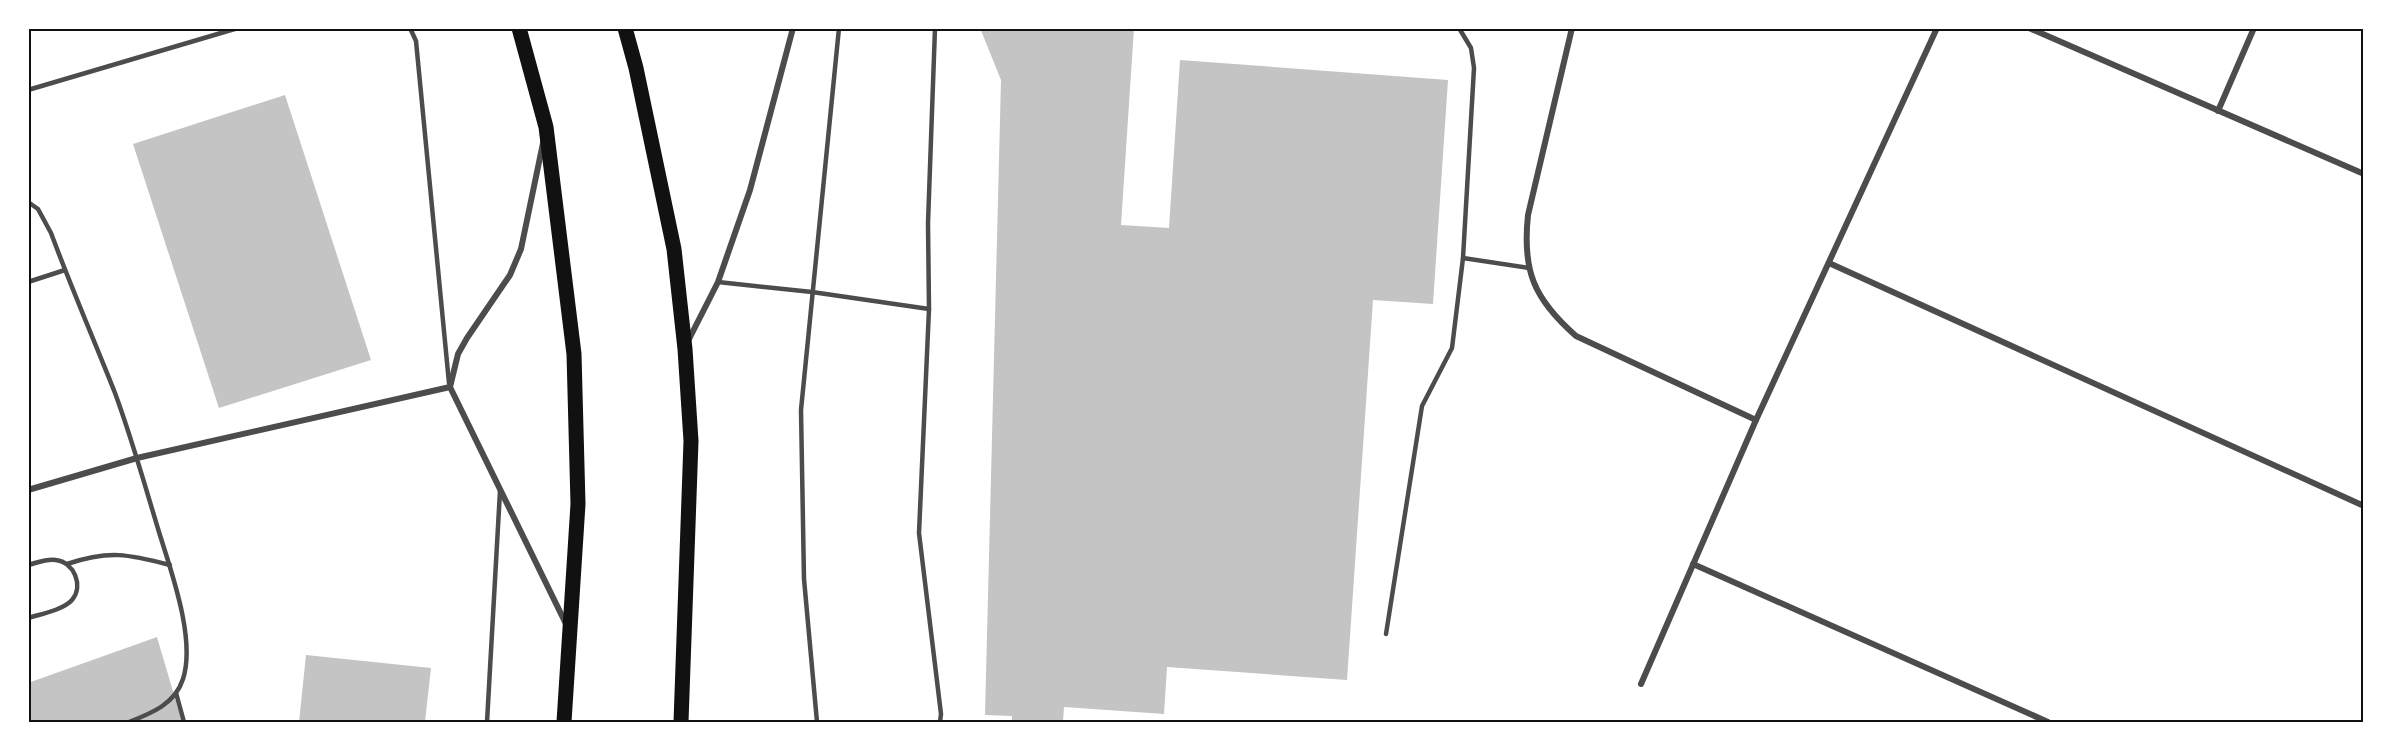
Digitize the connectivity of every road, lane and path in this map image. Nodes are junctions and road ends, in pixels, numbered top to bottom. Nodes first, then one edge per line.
1 (238, 28) edge
2 (410, 28) edge
3 (519, 28) edge
4 (626, 28) edge
5 (793, 28) edge
6 (839, 28) edge
7 (935, 28) edge
8 (1459, 28) edge
9 (1572, 28) edge
10 (1937, 28) edge
11 (2029, 28) edge
12 (2254, 28) edge
13 (28, 90) edge
14 (2218, 111) junction
15 (546, 127) junction
16 (2364, 174) edge
17 (28, 202) edge
18 (1463, 258) junction
19 (1829, 263) junction
20 (1528, 268) junction
21 (65, 270) junction
22 (28, 282) edge
23 (717, 282) junction
24 (812, 292) junction
25 (929, 309) junction
26 (684, 349) junction
27 (450, 387) junction
28 (1756, 420) junction
29 (137, 458) junction
30 (28, 490) edge
31 (500, 491) junction
32 (2364, 506) edge
33 (67, 564) junction
34 (1693, 564) junction
35 (28, 565) edge
36 (170, 565) junction
37 (28, 618) edge
38 (571, 633) junction
39 (1386, 634) dead end
40 (1641, 684) dead end
41 (176, 693) junction
42 (129, 723) edge
43 (184, 723) edge
44 (487, 723) edge
45 (564, 723) edge
46 (681, 723) edge
47 (817, 723) edge
48 (940, 723) edge
49 (2048, 723) edge

1 - 13 lane
2 - 27 lane
3 - 15 main road
4 - 26 main road
5 - 23 street
6 - 24 lane
7 - 25 lane
8 - 18 lane
9 - 20 street
10 - 19 street
11 - 14 street
12 - 14 street
14 - 16 street
15 - 27 street
15 - 38 main road
17 - 21 lane
18 - 20 lane
18 - 39 lane
19 - 28 street
19 - 32 street
20 - 28 street
21 - 22 lane
21 - 29 lane
23 - 24 lane
23 - 26 street
24 - 25 lane
24 - 47 lane
25 - 48 lane
26 - 46 main road
27 - 29 street
27 - 31 street
28 - 34 street
29 - 30 street
29 - 36 lane
31 - 38 street
31 - 44 lane
33 - 35 lane
33 - 36 lane
33 - 37 lane
34 - 40 street
34 - 49 street
36 - 41 lane
38 - 45 main road
41 - 42 lane
41 - 43 lane

